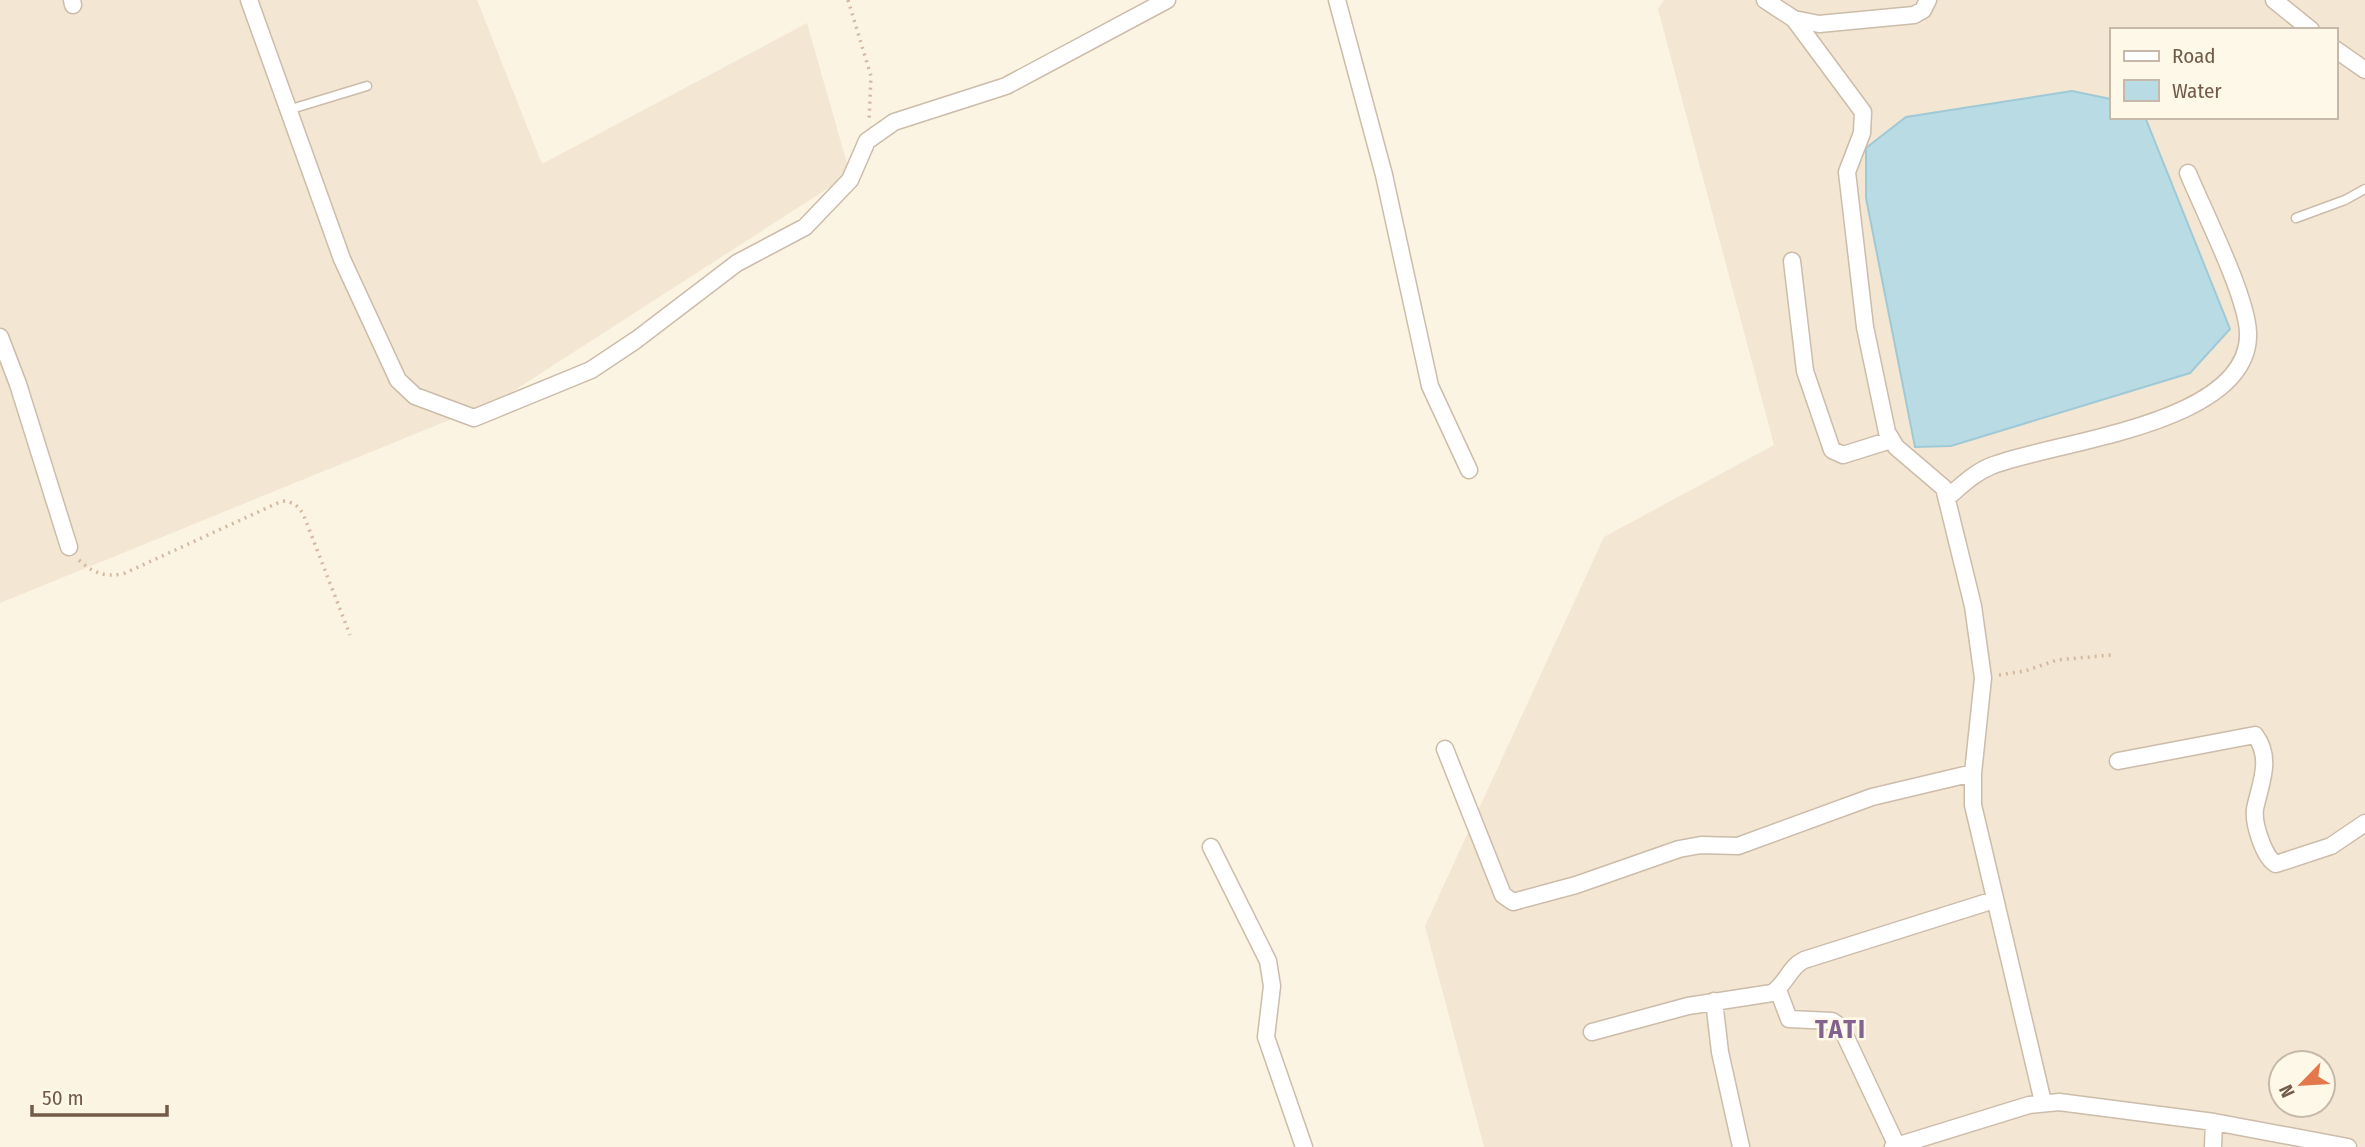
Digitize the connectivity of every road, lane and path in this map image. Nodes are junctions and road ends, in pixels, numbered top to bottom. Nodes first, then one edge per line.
1 (249, 0) edge
2 (848, 0) edge
3 (1167, 0) edge
4 (1337, 0) edge
5 (1765, 0) edge
6 (1928, 0) edge
7 (2274, 0) edge
8 (1794, 19) junction
9 (2309, 28) edge
10 (2337, 50) edge
11 (2365, 70) edge
12 (367, 86) dead end
13 (288, 110) junction
14 (867, 141) junction
15 (2188, 173) dead end
16 (2365, 189) edge
17 (2297, 218) dead end
18 (1793, 261) dead end
19 (0, 337) edge
20 (1891, 440) junction
21 (1469, 470) dead end
22 (1948, 497) junction
23 (69, 547) joint
24 (350, 635) dead end
25 (2111, 655) dead end
26 (1983, 678) junction
27 (1445, 749) dead end
28 (2118, 761) dead end
29 (1973, 773) junction
30 (2365, 823) edge
31 (1211, 847) dead end
32 (1994, 900) junction
33 (1778, 990) junction
34 (1714, 1001) junction
35 (1592, 1032) dead end
36 (2043, 1102) junction
37 (2214, 1122) junction
38 (1895, 1146) edge
39 (1304, 1147) edge
40 (1741, 1147) edge
41 (2213, 1147) edge
42 (2348, 1147) edge

1 - 13 street
2 - 14 path
3 - 14 street
4 - 21 street
5 - 8 street
6 - 8 street
7 - 9 street
8 - 20 street
10 - 11 street
12 - 13 lane
13 - 14 street
15 - 22 street
16 - 17 lane
18 - 20 street
19 - 23 street
20 - 22 street
22 - 26 street
23 - 24 path
25 - 26 path
26 - 29 street
27 - 29 street
28 - 30 street
29 - 32 street
31 - 39 street
32 - 33 street
32 - 36 street
33 - 34 street
33 - 38 street
34 - 35 street
34 - 40 street
36 - 37 street
36 - 38 street
37 - 41 street
37 - 42 street

